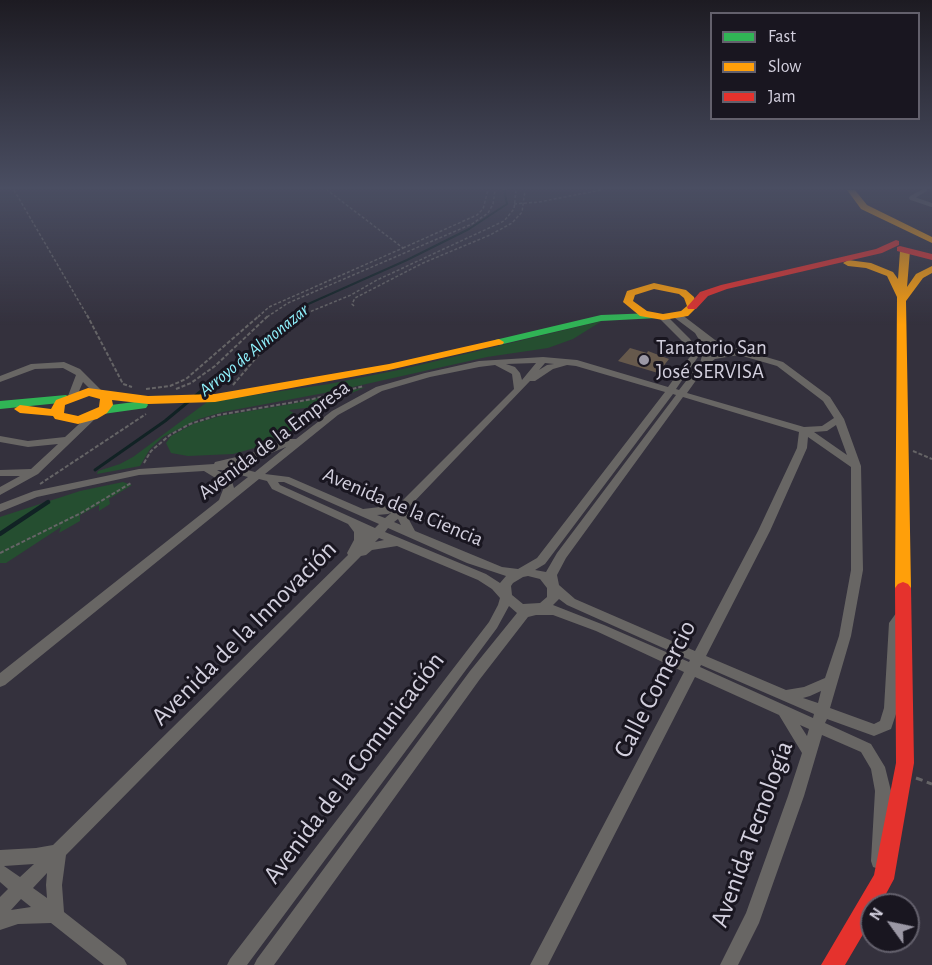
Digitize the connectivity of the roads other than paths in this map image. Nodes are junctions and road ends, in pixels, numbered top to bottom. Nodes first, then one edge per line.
1 (895, 235) edge
2 (932, 240) edge
3 (900, 246) junction
4 (930, 261) edge
5 (905, 269) junction
6 (783, 273) junction
7 (724, 287) junction
8 (673, 289) junction
9 (628, 302) junction
10 (901, 306) junction
11 (692, 307) junction
12 (678, 316) junction
13 (658, 317) junction
14 (601, 318) junction
15 (699, 334) junction
16 (739, 352) junction
17 (543, 360) junction
18 (490, 363) junction
19 (577, 363) junction
20 (704, 363) junction
21 (81, 375) junction
22 (687, 377) junction
23 (0, 380) edge
24 (641, 382) junction
25 (519, 389) junction
26 (676, 392) junction
27 (101, 394) junction
28 (69, 397) junction
29 (164, 398) junction
30 (704, 401) junction
31 (0, 406) edge
32 (658, 407) junction
33 (669, 411) junction
34 (56, 413) junction
35 (98, 413) junction
36 (839, 418) junction
37 (71, 420) junction
38 (318, 426) junction
39 (804, 430) junction
40 (0, 439) edge
41 (68, 440) junction
42 (283, 455) junction
43 (856, 466) junction
44 (202, 468) junction
45 (34, 472) junction
46 (0, 473) edge
47 (257, 476) junction
48 (271, 479) junction
49 (285, 479) junction
50 (0, 492) edge
51 (222, 503) junction
52 (405, 505) junction
53 (0, 508) edge
54 (361, 512) junction
55 (352, 522) junction
56 (387, 523) junction
57 (377, 533) junction
58 (410, 533) junction
59 (398, 542) junction
60 (350, 561) junction
61 (520, 573) junction
62 (554, 586) junction
63 (506, 597) junction
64 (536, 610) junction
65 (903, 612) junction
66 (695, 664) junction
67 (0, 681) edge
68 (830, 682) junction
69 (784, 703) junction
70 (819, 718) junction
71 (809, 752) junction
72 (58, 852) junction
73 (0, 858) edge
74 (0, 872) edge
75 (22, 887) junction
76 (878, 889) junction
77 (0, 909) edge
78 (56, 914) junction
79 (0, 922) edge
80 (118, 965) edge
81 (236, 965) edge
82 (263, 965) edge
83 (539, 965) edge
84 (729, 965) edge
85 (832, 965) edge

1 - 3 main road
2 - 3 main road
3 - 4 main road
3 - 5 main road
3 - 6 main road
4 - 5 main road
4 - 10 main road
5 - 10 main road
6 - 7 main road
6 - 10 main road
7 - 8 main road
7 - 11 main road
8 - 9 main road
8 - 11 main road
9 - 13 main road
9 - 14 main road
10 - 65 main road
11 - 12 main road
12 - 13 main road
12 - 15 street, Avenida Tecnología
13 - 14 main road
13 - 22 street
14 - 29 main road
15 - 16 street, Avenida Tecnología
15 - 20 street
16 - 20 street
16 - 36 street, Avenida Tecnología
17 - 18 street, Avenida de la Empresa
17 - 19 street, Avenida de la Empresa
17 - 25 street
18 - 25 street
18 - 38 street, Avenida de la Empresa
19 - 24 street, Avenida de la Empresa
19 - 25 street
20 - 22 street
21 - 23 street
21 - 27 street
21 - 28 street
22 - 24 street
22 - 26 street
22 - 30 street
24 - 26 street, Avenida de la Empresa
24 - 32 street
25 - 52 street, Avenida de la Innovación
26 - 30 street, Avenida de la Empresa
26 - 32 street
26 - 33 street
27 - 28 main road
27 - 29 main road
27 - 35 main road
28 - 31 main road
28 - 34 main road
29 - 35 main road
30 - 33 street
30 - 39 street, Avenida de la Empresa
31 - 34 main road
32 - 61 street
33 - 62 street
34 - 37 main road
35 - 37 main road
35 - 41 street
36 - 39 street
36 - 43 street, Avenida Tecnología
37 - 41 street
38 - 42 street, Avenida de la Empresa
38 - 44 street
39 - 43 street, Avenida de la Empresa
39 - 66 street, Calle Comercio
40 - 41 street
41 - 45 street
42 - 47 street, Avenida de la Empresa
42 - 49 street
43 - 68 street, Avenida Tecnología
44 - 47 street, Avenida de la Ciencia
44 - 51 street
44 - 53 street, Avenida de la Ciencia
45 - 46 street
45 - 50 street
47 - 48 street, Avenida de la Ciencia
47 - 51 street, Avenida de la Empresa
48 - 49 street, Avenida de la Ciencia
48 - 55 street, Avenida de la Ciencia
49 - 54 street, Avenida de la Ciencia
51 - 67 street, Avenida de la Empresa
52 - 54 street
52 - 56 street, Avenida de la Innovación
52 - 58 street
54 - 56 street, Avenida de la Ciencia
55 - 57 street, Avenida de la Ciencia
55 - 60 street
56 - 57 street, Avenida de la Innovación
56 - 58 street, Avenida de la Ciencia
57 - 59 street, Avenida de la Ciencia
57 - 60 street, Avenida de la Innovación
58 - 61 street, Avenida de la Ciencia
59 - 60 street
59 - 63 street, Avenida de la Ciencia
60 - 72 street, Avenida de la Innovación
61 - 62 street
61 - 63 street
62 - 64 street
62 - 66 street
63 - 64 street
63 - 81 street, Avenida de la Comunicación
64 - 66 street
64 - 82 street, Avenida de la Comunicación
65 - 70 street
65 - 76 main road
66 - 69 street
66 - 83 street, Calle Comercio
68 - 69 street
68 - 70 street, Avenida Tecnología
69 - 70 street
69 - 71 street
70 - 71 street, Avenida Tecnología
70 - 76 street
71 - 84 street, Avenida Tecnología
72 - 73 street
72 - 75 street, Avenida de la Innovación
72 - 78 street
74 - 75 street
75 - 77 street, Avenida de la Innovación
75 - 78 street
76 - 85 main road
78 - 79 street
78 - 80 street

